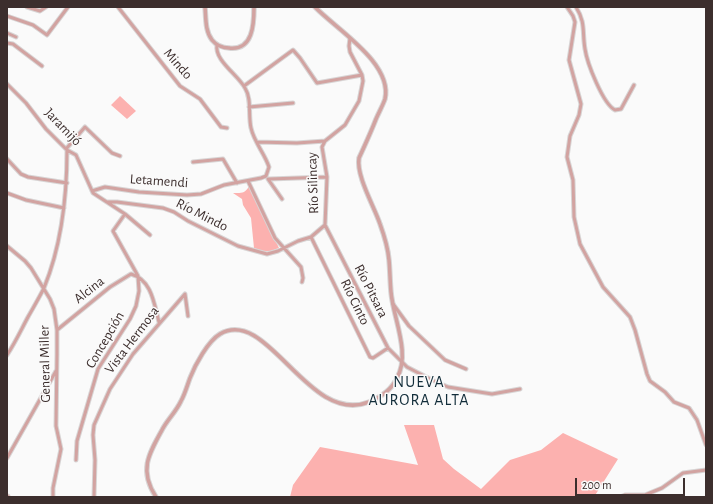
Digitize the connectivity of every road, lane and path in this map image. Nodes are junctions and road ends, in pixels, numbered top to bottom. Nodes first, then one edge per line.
1 (27, 7) edge
2 (46, 7) edge
3 (68, 7) edge
4 (118, 7) edge
5 (205, 7) edge
6 (254, 7) edge
7 (314, 7) edge
8 (567, 7) edge
9 (576, 7) edge
10 (7, 16) edge
11 (7, 33) edge
12 (16, 37) dead end
13 (350, 38) junction
14 (7, 43) edge
15 (217, 45) junction
16 (42, 66) dead end
17 (362, 75) junction
18 (7, 84) edge
19 (634, 84) dead end
20 (244, 86) junction
21 (293, 103) dead end
22 (249, 107) junction
23 (227, 128) dead end
24 (325, 141) junction
25 (257, 142) junction
26 (66, 149) junction
27 (120, 156) dead end
28 (7, 159) edge
29 (192, 162) dead end
30 (266, 176) junction
31 (327, 177) junction
32 (269, 179) junction
33 (248, 181) junction
34 (67, 183) junction
35 (237, 183) junction
36 (92, 191) junction
37 (7, 193) edge
38 (282, 198) dead end
39 (107, 202) junction
40 (64, 208) junction
41 (125, 214) junction
42 (325, 225) junction
43 (150, 235) dead end
44 (311, 237) junction
45 (7, 246) edge
46 (284, 248) junction
47 (138, 276) junction
48 (302, 282) dead end
49 (43, 288) junction
50 (393, 304) junction
51 (188, 316) dead end
52 (159, 322) junction
53 (57, 330) junction
54 (388, 348) junction
55 (7, 355) edge
56 (402, 362) junction
57 (57, 370) junction
58 (466, 370) dead end
59 (520, 389) dead end
60 (706, 445) edge
61 (7, 458) edge
62 (76, 460) dead end
63 (706, 470) edge
64 (53, 497) edge
65 (94, 497) edge
66 (156, 497) edge
67 (620, 497) edge

1 - 2 street
3 - 10 street
4 - 23 street, Mindo
5 - 15 street
6 - 15 street
7 - 13 street
8 - 60 street
9 - 19 street
11 - 12 street
13 - 17 street
13 - 50 street
14 - 16 street
15 - 20 street
17 - 20 street
17 - 24 street
18 - 26 street, Jaramijó
20 - 22 street
21 - 22 street
22 - 25 street
24 - 25 street
24 - 31 street, Río Silincay
25 - 30 street
26 - 27 street
26 - 34 street
26 - 36 street, Jaramijó
28 - 34 street
29 - 35 street
30 - 32 street
30 - 33 street, Letamendi
31 - 32 street
31 - 42 street, Río Silincay
32 - 38 street
33 - 35 street, Letamendi
33 - 46 street
34 - 40 street
35 - 36 street, Letamendi
36 - 39 street, Jaramijó
37 - 40 street
39 - 41 street, Jaramijó
39 - 46 street, Río Mindo
40 - 49 street
41 - 43 street, Jaramijó
41 - 47 street, Concepción
42 - 44 street
42 - 54 street, Río Pitsara
44 - 46 street, Río Mindo
44 - 54 street, Río Cinto
45 - 49 street, General Miller
46 - 48 street
47 - 52 street
47 - 53 street, Alcina
47 - 62 street, Concepción
49 - 53 street, General Miller
49 - 55 street
50 - 56 street
50 - 58 street
51 - 52 street, Vista Hermosa
52 - 65 street, Vista Hermosa
53 - 57 street, General Miller
54 - 56 street, Río Pitsara
56 - 59 street, Río Pitsara
56 - 66 street
57 - 61 street
57 - 64 street, General Miller
63 - 67 street

